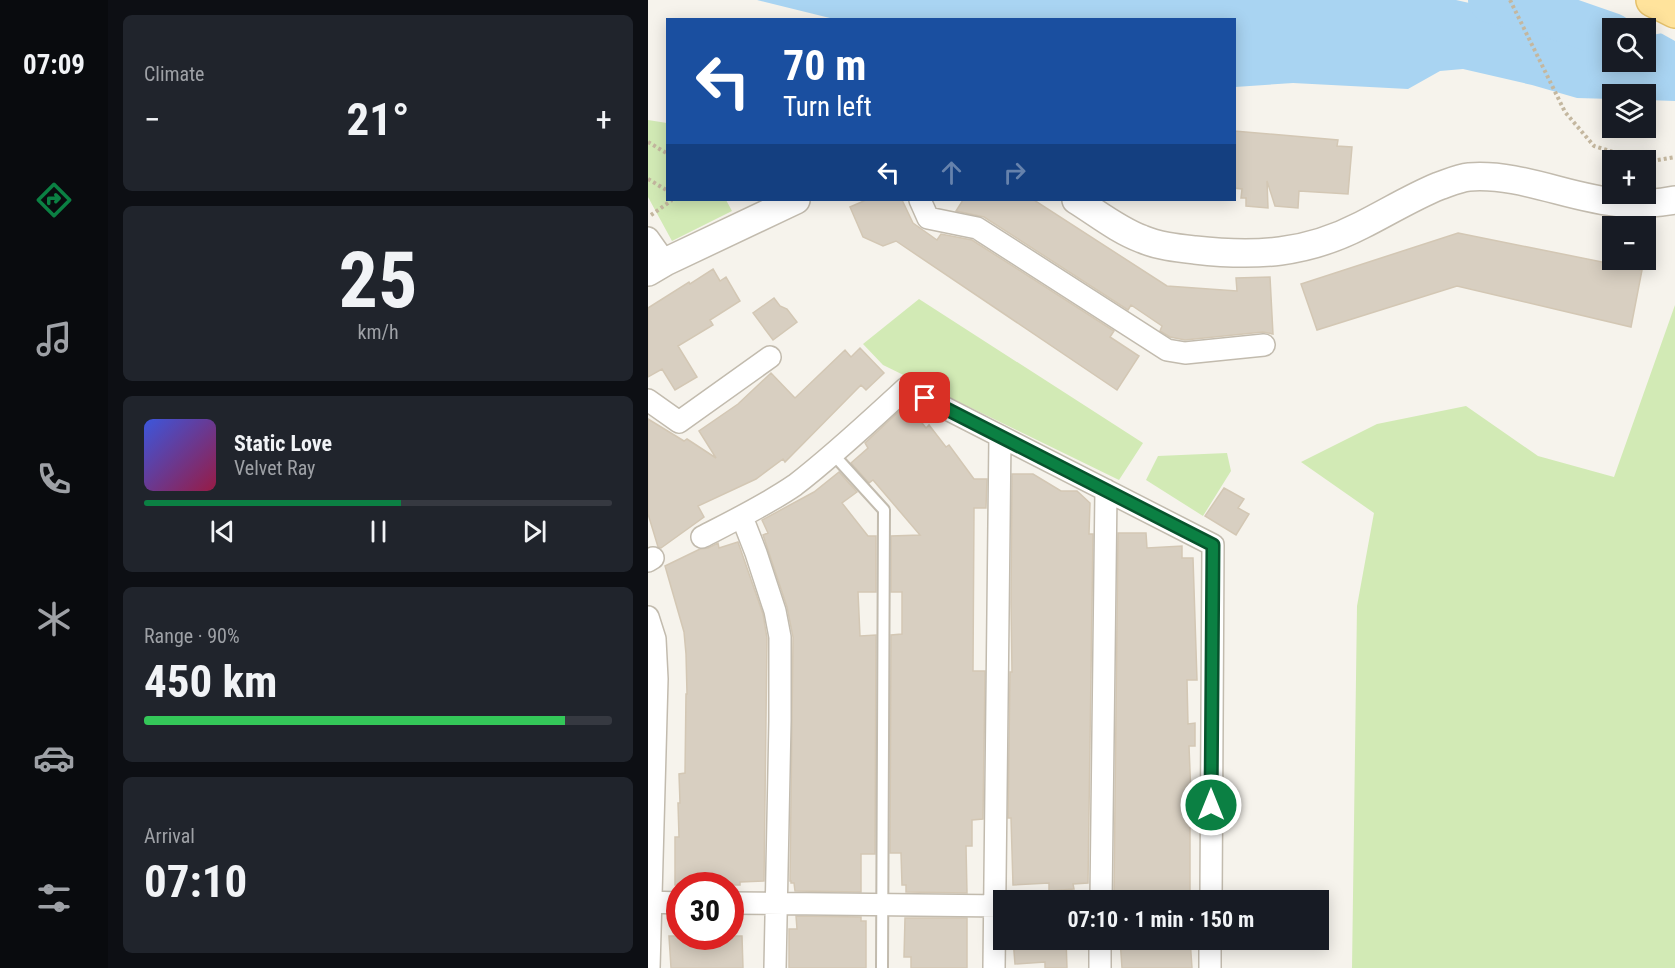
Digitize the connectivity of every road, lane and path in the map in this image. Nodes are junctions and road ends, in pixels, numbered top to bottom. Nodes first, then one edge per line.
1 (1510, 0) edge
2 (1653, 0) edge
3 (1675, 11) edge
4 (648, 142) edge
5 (1606, 150) edge
6 (666, 153) edge
7 (1675, 157) edge
8 (1656, 160) edge
9 (648, 179) edge
10 (666, 190) edge
11 (1675, 200) edge
12 (671, 201) edge
13 (793, 201) edge
14 (920, 201) edge
15 (1078, 201) edge
16 (657, 212) dead end
17 (648, 238) edge
18 (656, 267) edge
19 (1264, 345) dead end
20 (770, 357) dead end
21 (648, 400) edge
22 (1000, 436) junction
23 (833, 454) junction
24 (1106, 490) junction
25 (742, 516) junction
26 (702, 537) dead end
27 (648, 617) edge
28 (651, 642) edge
29 (999, 890) edge
30 (1101, 890) edge
31 (1211, 890) edge
32 (649, 902) edge
33 (666, 903) edge
34 (744, 903) edge
35 (777, 903) junction
36 (883, 904) junction
37 (993, 906) edge
38 (995, 950) edge
39 (1100, 950) edge
40 (1210, 950) edge
41 (649, 968) edge
42 (775, 968) edge
43 (882, 968) edge
44 (994, 968) edge
45 (1100, 968) edge
46 (1210, 968) edge

1 - 5 path
2 - 3 main road
4 - 6 path
7 - 8 path
9 - 10 path
11 - 15 street
12 - 16 path
13 - 18 street
14 - 19 street
17 - 18 street
20 - 21 street
22 - 23 street
22 - 24 street
22 - 29 street
23 - 25 street
23 - 36 lane
24 - 30 street
24 - 31 street
25 - 26 street
25 - 35 street
27 - 28 street
28 - 32 street
32 - 33 street
32 - 41 street
34 - 35 street
35 - 36 street
35 - 42 street
36 - 37 street
36 - 43 lane
38 - 44 street
39 - 45 street
40 - 46 street

